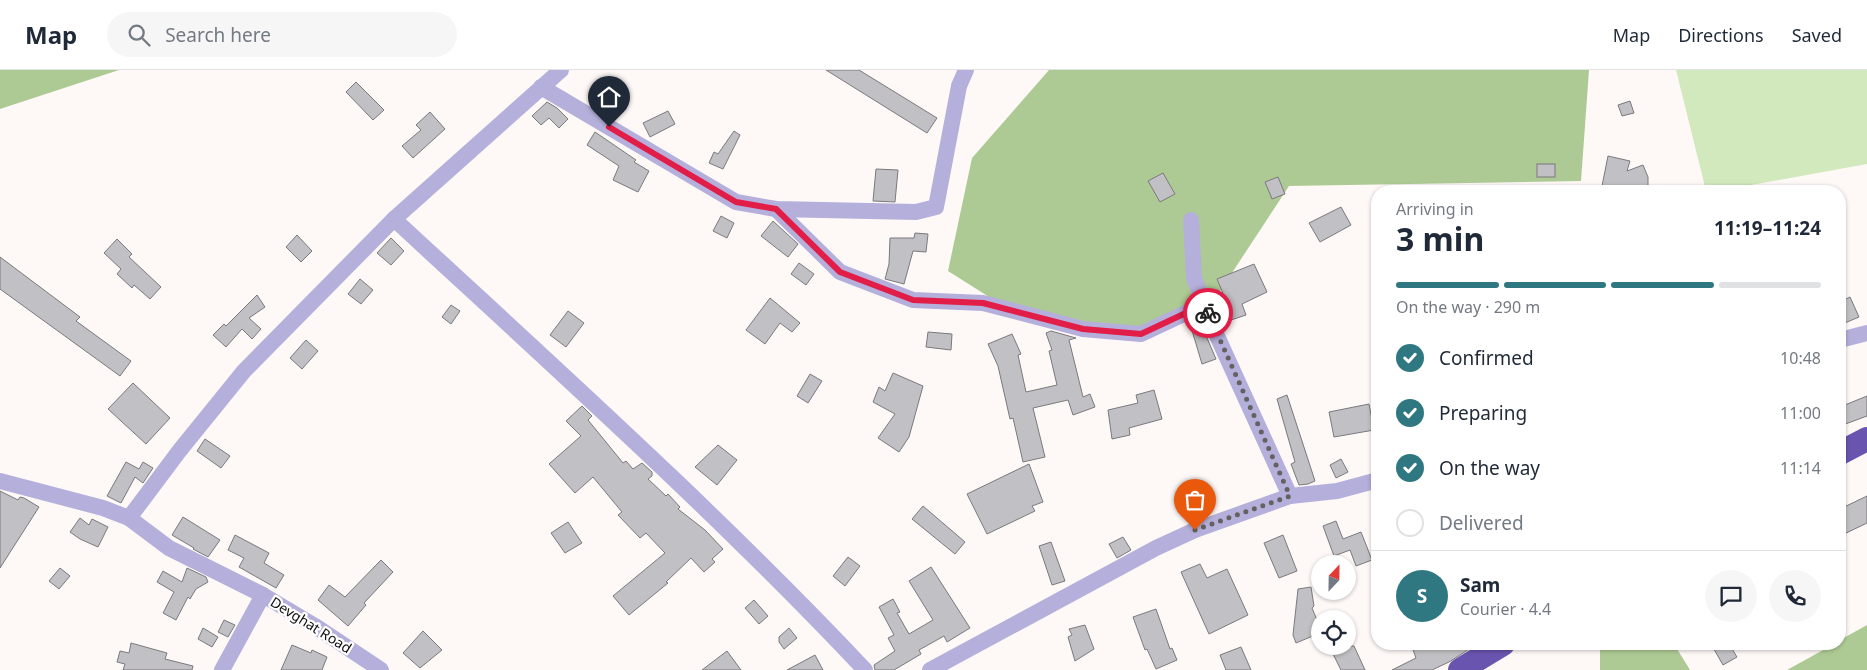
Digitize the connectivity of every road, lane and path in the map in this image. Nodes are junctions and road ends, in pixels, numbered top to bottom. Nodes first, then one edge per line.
1 (561, 70) edge
2 (966, 70) edge
3 (541, 87) junction
4 (776, 209) junction
5 (394, 219) junction
6 (1191, 220) dead end
7 (1205, 304) junction
8 (1867, 333) edge
9 (1846, 338) edge
10 (1867, 439) edge
11 (1846, 450) edge
12 (0, 481) edge
13 (1371, 482) edge
14 (1290, 496) junction
15 (128, 518) junction
16 (263, 595) junction
17 (1492, 650) edge
18 (222, 670) edge
19 (381, 670) edge
20 (865, 670) edge
21 (930, 670) edge
22 (1460, 670) edge

1 - 3 street
2 - 4 street
3 - 4 street
3 - 5 street
4 - 7 street
5 - 15 street
5 - 20 street
6 - 7 street
7 - 14 street
8 - 9 street
10 - 11 highway
12 - 15 street
13 - 14 street
14 - 21 street
15 - 16 street
16 - 18 street, Devghat Road
16 - 19 street, Devghat Road
17 - 22 highway

